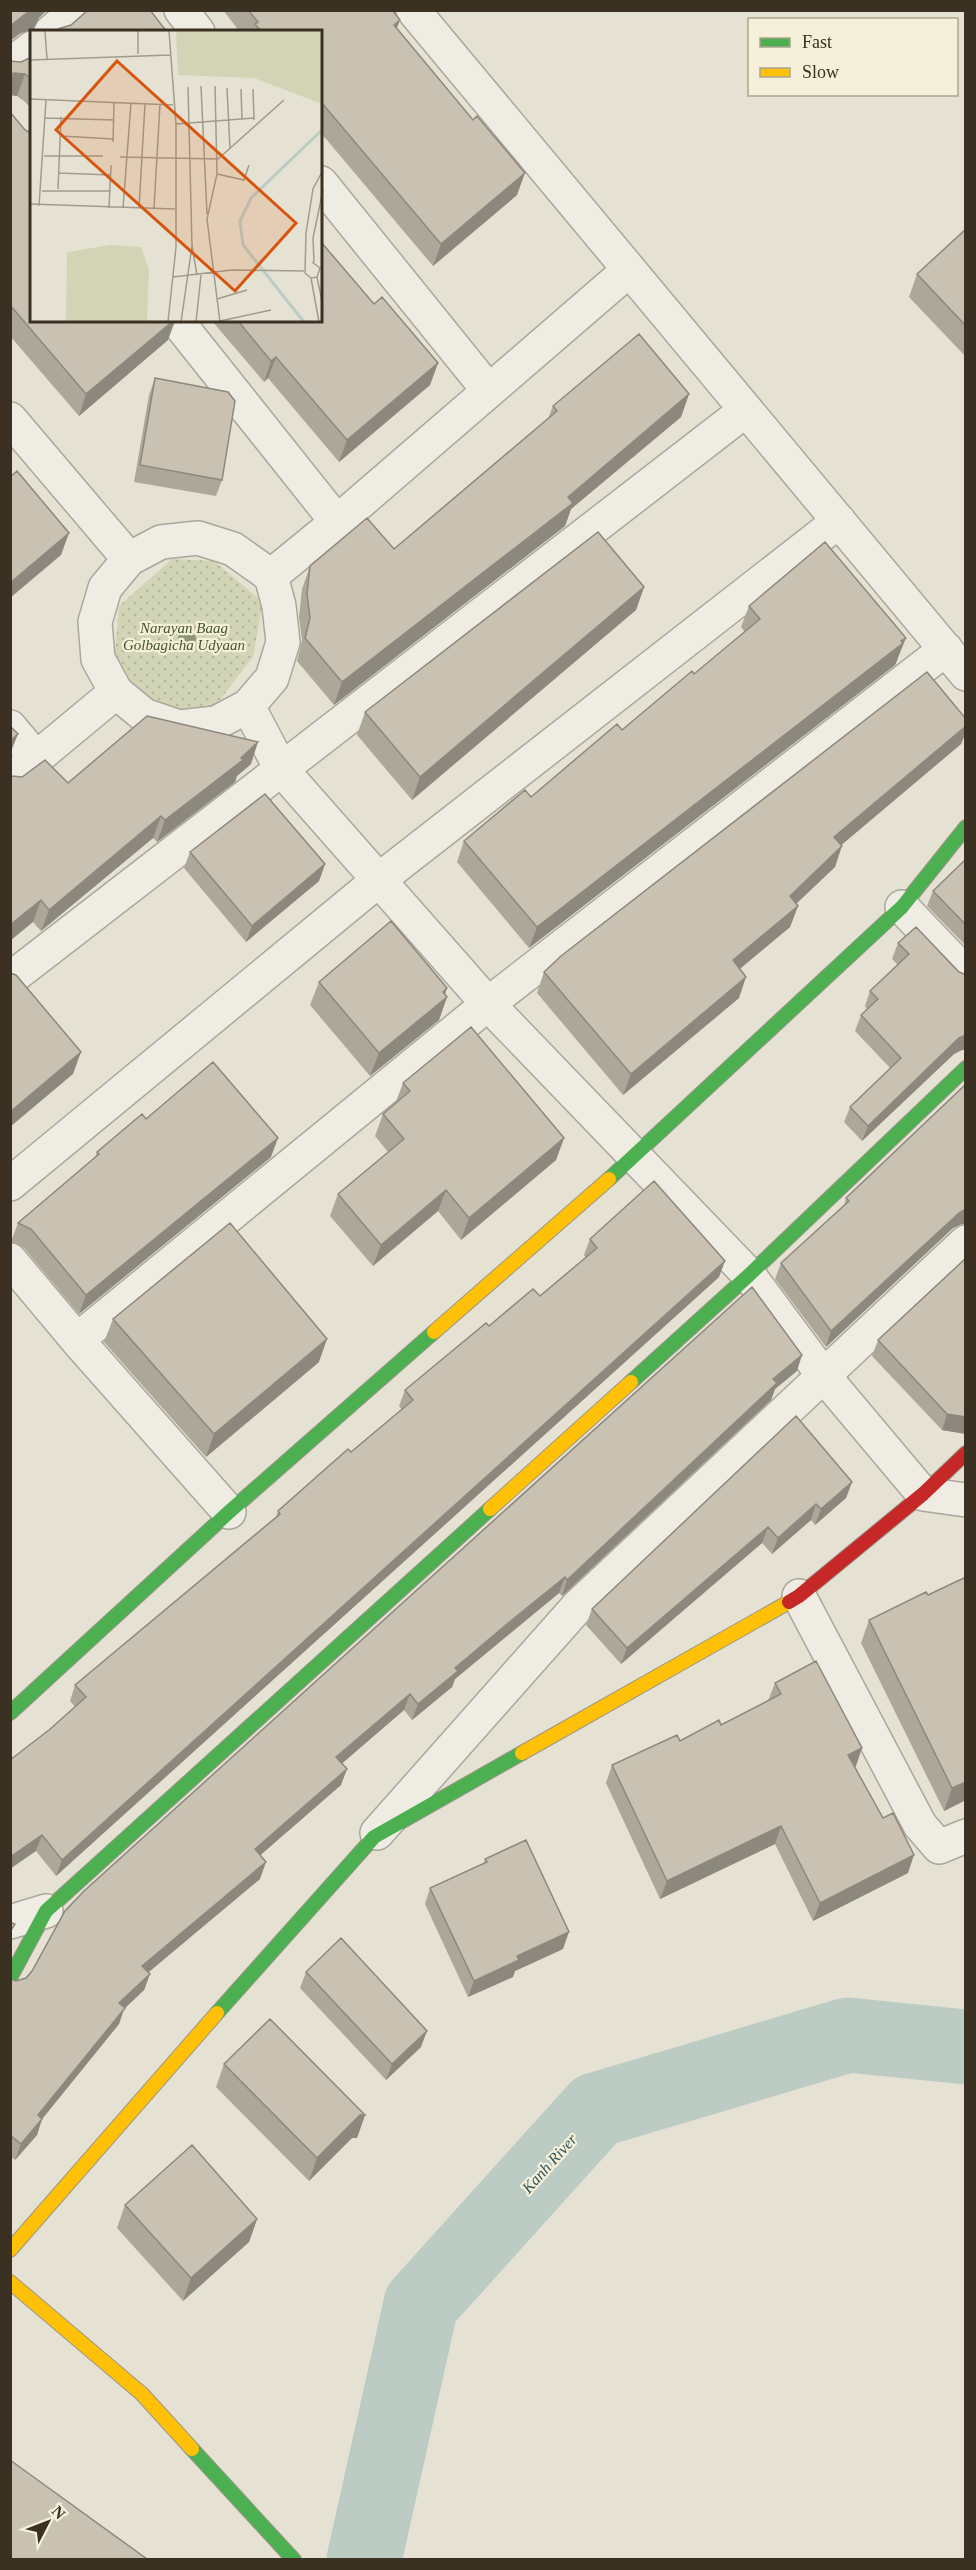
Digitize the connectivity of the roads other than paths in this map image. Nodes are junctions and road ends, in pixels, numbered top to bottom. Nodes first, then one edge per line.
1 (77, 10) edge
2 (181, 10) edge
3 (413, 10) edge
4 (53, 30) edge
5 (196, 30) edge
6 (30, 50) edge
7 (10, 65) edge
8 (322, 184) edge
9 (629, 270) junction
10 (178, 322) edge
11 (489, 391) junction
12 (746, 410) junction
13 (10, 419) edge
14 (839, 521) junction
15 (337, 522) junction
16 (129, 559) junction
17 (271, 576) junction
18 (956, 661) edge
19 (116, 692) junction
20 (248, 706) junction
21 (10, 727) edge
22 (36, 758) junction
23 (281, 769) junction
24 (10, 780) edge
25 (966, 827) edge
26 (380, 879) junction
27 (902, 907) junction
28 (966, 974) edge
29 (10, 979) edge
30 (488, 1004) junction
31 (966, 1068) edge
32 (635, 1156) junction
33 (10, 1184) edge
34 (966, 1242) edge
35 (10, 1260) edge
36 (749, 1275) junction
37 (77, 1340) junction
38 (823, 1375) junction
39 (966, 1452) edge
40 (923, 1494) junction
41 (966, 1500) edge
42 (229, 1512) junction
43 (799, 1596) junction
44 (10, 1713) edge
45 (966, 1836) edge
46 (374, 1837) junction
47 (46, 1911) junction
48 (10, 1922) edge
49 (10, 1978) edge
50 (10, 2250) edge
51 (10, 2282) edge
52 (294, 2559) edge

1 - 4 street
2 - 5 street
3 - 9 street
6 - 7 street
8 - 11 street
9 - 11 street
9 - 12 street
10 - 15 street
11 - 15 street
12 - 14 street
12 - 23 street
13 - 16 street
14 - 18 street
14 - 26 street
15 - 17 street
16 - 17 street
16 - 19 street
17 - 20 street
18 - 30 street
19 - 20 street
19 - 22 street
20 - 23 street
21 - 22 street
22 - 24 street
23 - 26 street
23 - 29 street
25 - 27 street
26 - 30 street
26 - 33 street
27 - 28 street
27 - 32 street
30 - 32 street
30 - 37 street
31 - 36 street
32 - 36 street
32 - 42 street
34 - 38 street
35 - 37 street
36 - 38 street
36 - 47 street
37 - 42 street
38 - 40 street
38 - 46 street
39 - 40 street
40 - 41 street
40 - 43 street
42 - 44 street
43 - 45 street
43 - 46 street
46 - 50 street
47 - 48 street
47 - 49 street
51 - 52 street

